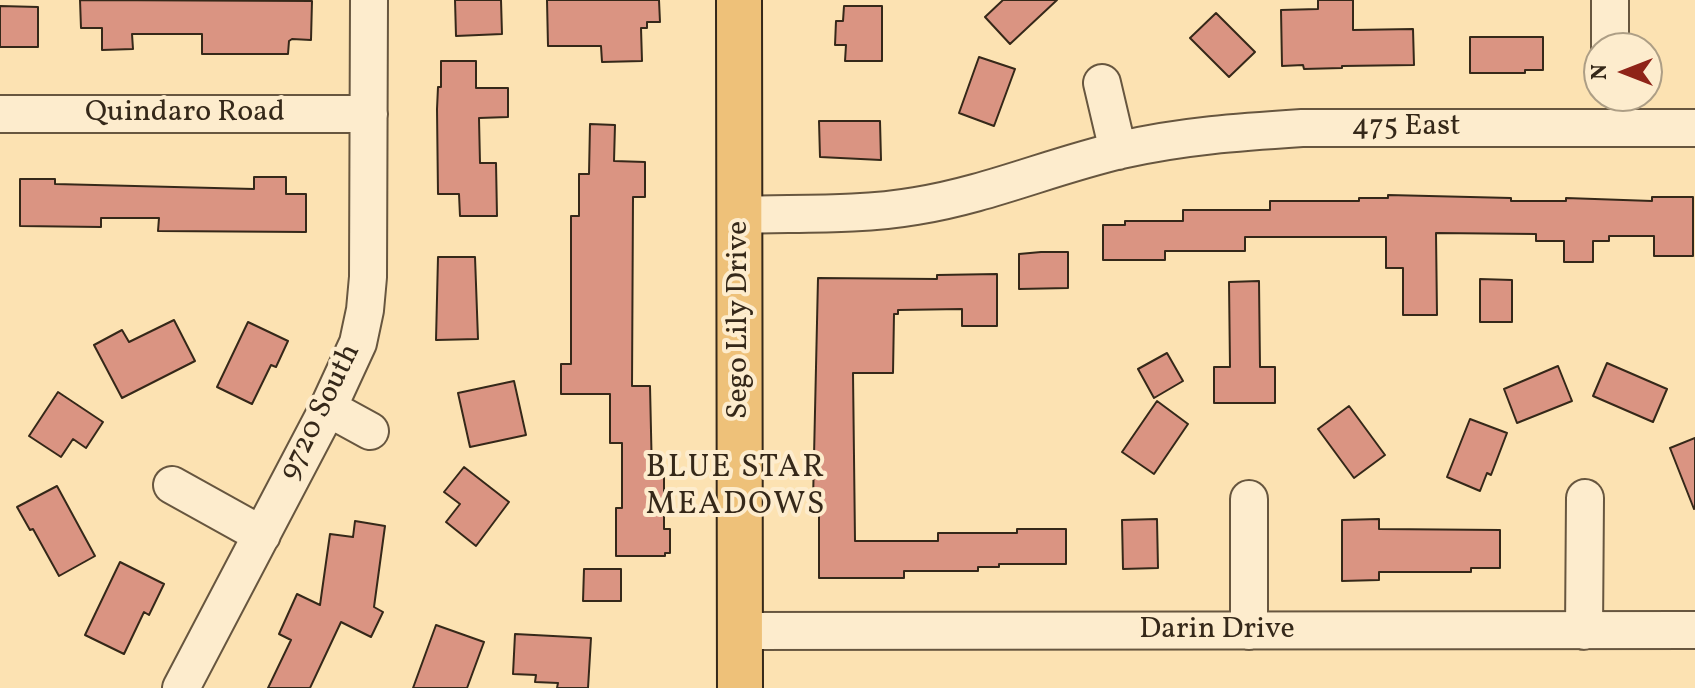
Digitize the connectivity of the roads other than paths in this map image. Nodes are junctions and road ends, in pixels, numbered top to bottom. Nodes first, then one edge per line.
1 (369, 0) edge
2 (739, 0) edge
3 (1610, 0) edge
4 (1610, 32) edge
5 (1102, 83) dead end
6 (1610, 112) edge
7 (0, 114) edge
8 (369, 114) junction
9 (1695, 128) edge
10 (1118, 151) junction
11 (739, 215) junction
12 (328, 408) junction
13 (370, 431) dead end
14 (172, 485) dead end
15 (1585, 498) dead end
16 (1249, 499) dead end
17 (262, 535) junction
18 (1695, 630) edge
19 (740, 631) junction
20 (1249, 631) junction
21 (1584, 631) junction
22 (181, 688) edge
23 (740, 688) edge

1 - 8 street, 9720 South
2 - 11 main road, Sego Lily Drive
3 - 4 street
5 - 10 street
6 - 9 street, 475 East
6 - 10 street, 475 East
7 - 8 street, Quindaro Road
8 - 12 street, 9720 South
10 - 11 street, 475 East
11 - 19 main road, Sego Lily Drive
12 - 13 street
12 - 17 street, 9720 South
14 - 17 street
15 - 21 street
16 - 20 street
17 - 22 street, 9720 South
18 - 21 street, Darin Drive
19 - 20 street, Darin Drive
19 - 23 main road, Sego Lily Drive
20 - 21 street, Darin Drive

